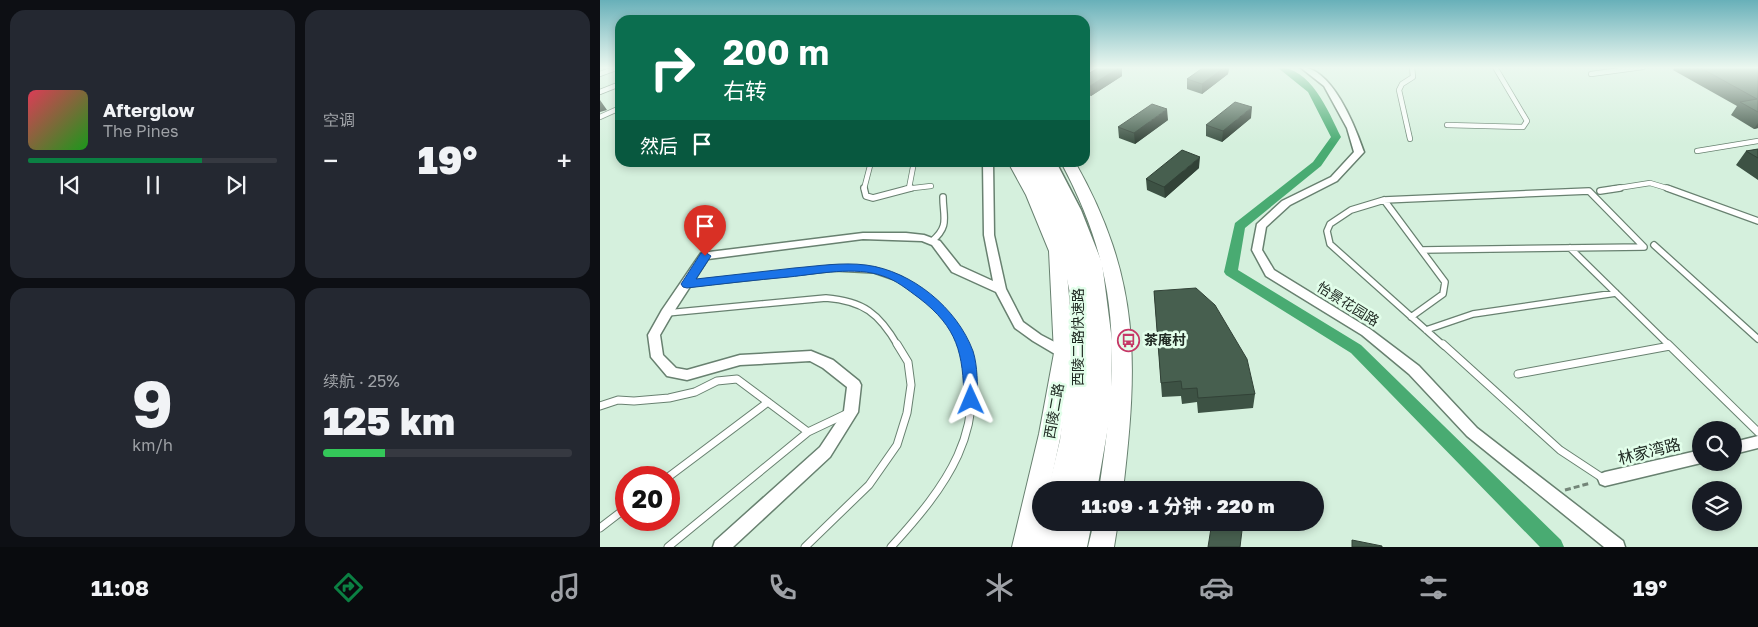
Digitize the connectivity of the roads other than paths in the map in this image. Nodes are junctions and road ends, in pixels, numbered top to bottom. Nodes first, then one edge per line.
1 (1331, 93) edge
2 (1400, 93) edge
3 (1510, 93) edge
4 (615, 110) edge
5 (600, 117) edge
6 (1447, 125) dead end
7 (1410, 138) dead end
8 (1758, 141) edge
9 (1697, 151) dead end
10 (870, 167) edge
11 (913, 167) edge
12 (988, 167) edge
13 (1018, 167) edge
14 (1045, 167) edge
15 (1045, 167) edge
16 (1047, 167) edge
17 (931, 186) dead end
18 (909, 188) junction
19 (1600, 191) dead end
20 (943, 197) dead end
21 (1384, 200) junction
22 (1758, 221) edge
23 (932, 241) junction
24 (1654, 246) dead end
25 (1570, 248) junction
26 (1422, 250) junction
27 (687, 284) junction
28 (1000, 289) junction
29 (1080, 293) junction
30 (1616, 293) junction
31 (666, 313) junction
32 (1412, 317) junction
33 (1426, 330) junction
34 (1758, 339) edge
35 (1670, 346) junction
36 (1064, 352) junction
37 (1518, 374) dead end
38 (768, 402) junction
39 (600, 406) edge
40 (851, 412) junction
41 (808, 432) junction
42 (1758, 432) edge
43 (1758, 442) edge
44 (1742, 446) edge
45 (1692, 458) edge
46 (680, 468) edge
47 (1605, 479) joint
48 (1064, 481) edge
49 (1085, 481) edge
50 (1112, 481) edge
51 (615, 516) edge
52 (600, 528) edge
53 (1053, 531) edge
54 (1075, 531) edge
55 (1104, 531) edge
56 (668, 547) edge
57 (721, 547) edge
58 (805, 547) edge
59 (891, 547) edge
60 (1024, 547) edge
61 (1050, 547) edge
62 (1072, 547) edge
63 (1101, 547) edge
64 (1617, 547) edge

1 - 64 street, 怡景花园路
2 - 7 lane
3 - 6 lane
4 - 5 lane
8 - 9 lane
10 - 18 lane
11 - 18 lane
12 - 28 street
13 - 36 main road, 西陵二路
14 - 29 highway, 西陵二路快速路
15 - 49 highway, 西陵二路快速路
16 - 50 main road
17 - 18 lane
19 - 22 lane
20 - 23 lane
21 - 25 lane
21 - 26 lane
21 - 32 lane
23 - 27 street
23 - 28 street
24 - 34 lane
25 - 26 lane
25 - 30 lane
26 - 32 lane
27 - 31 street
27 - 59 lane
28 - 36 street
29 - 36 highway
29 - 48 highway, 西陵二路快速路
30 - 33 lane
30 - 35 lane
31 - 40 street
31 - 58 lane
32 - 33 lane
33 - 47 lane
35 - 37 lane
35 - 42 lane
36 - 60 main road, 西陵二路
38 - 39 lane
38 - 41 lane
38 - 46 lane
40 - 41 lane
40 - 57 street
41 - 56 lane
43 - 44 street
45 - 47 street, 林家湾路
51 - 52 lane
53 - 61 highway
54 - 62 highway
55 - 63 main road

